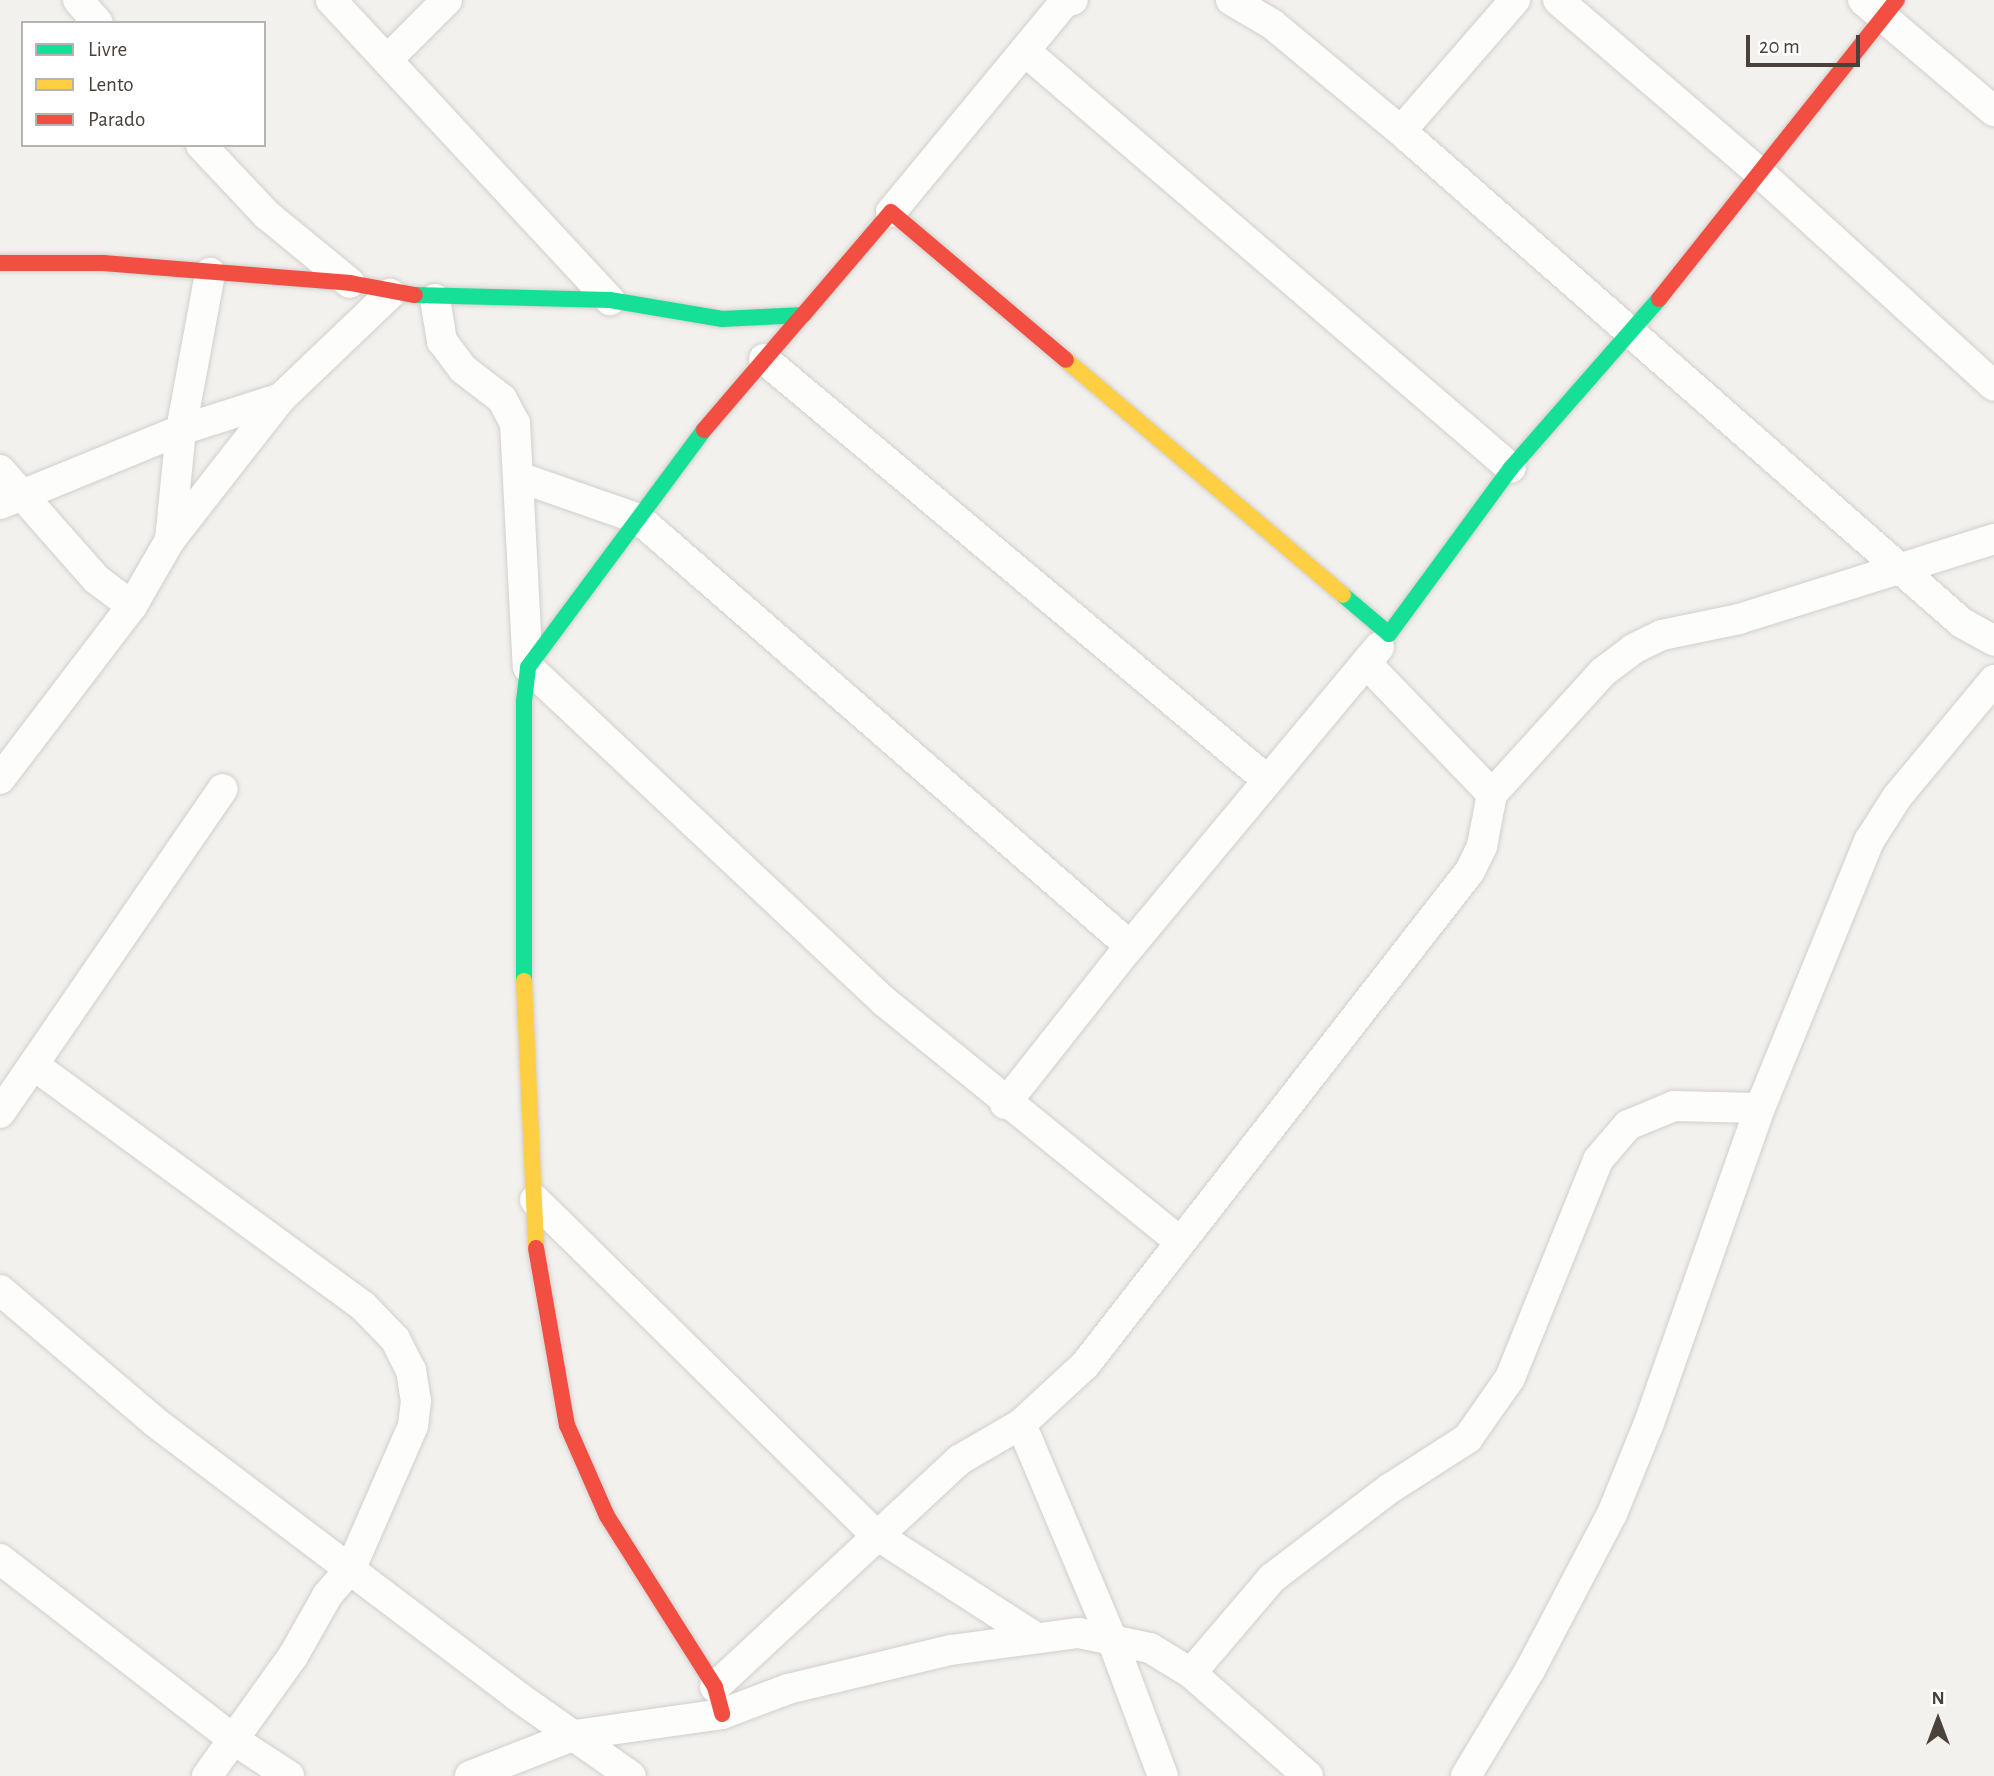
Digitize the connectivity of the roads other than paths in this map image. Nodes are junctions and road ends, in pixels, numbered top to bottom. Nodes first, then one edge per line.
1 (78, 0) edge
2 (331, 0) edge
3 (447, 0) edge
4 (1231, 0) edge
5 (1515, 0) edge
6 (1558, 0) edge
7 (1068, 1) edge
8 (1882, 5) edge
9 (96, 21) edge
10 (1025, 51) junction
11 (387, 60) junction
12 (1994, 111) edge
13 (1401, 131) junction
14 (203, 147) edge
15 (1760, 173) junction
16 (891, 212) junction
17 (0, 263) edge
18 (210, 273) junction
19 (350, 282) junction
20 (390, 294) junction
21 (435, 299) junction
22 (610, 300) junction
23 (800, 318) junction
24 (1632, 333) junction
25 (764, 359) junction
26 (1994, 386) edge
27 (281, 398) junction
28 (181, 430) junction
29 (1511, 468) junction
30 (0, 470) edge
31 (519, 477) junction
32 (9, 499) edge
33 (639, 519) junction
34 (1994, 539) edge
35 (170, 540) junction
36 (1898, 567) junction
37 (132, 606) junction
38 (1390, 634) junction
39 (1994, 641) edge
40 (1366, 663) junction
41 (528, 667) junction
42 (1994, 680) edge
43 (0, 779) edge
44 (1266, 779) junction
45 (223, 789) dead end
46 (1492, 794) junction
47 (1129, 946) junction
48 (35, 1066) junction
49 (1005, 1104) junction
50 (1760, 1108) junction
51 (0, 1113) edge
52 (536, 1200) junction
53 (1180, 1242) junction
54 (0, 1290) edge
55 (1021, 1424) junction
56 (875, 1534) junction
57 (0, 1559) edge
58 (351, 1568) junction
59 (1035, 1637) junction
60 (1111, 1637) junction
61 (1191, 1673) junction
62 (718, 1700) junction
63 (575, 1735) junction
64 (234, 1740) junction
65 (1464, 1774) edge
66 (207, 1776) edge
67 (289, 1776) edge
68 (470, 1776) edge
69 (631, 1776) edge
70 (1163, 1776) edge
71 (1308, 1776) edge

1 - 9 street
2 - 11 street
3 - 11 street
4 - 13 street
5 - 13 street
6 - 15 street
7 - 10 street
8 - 12 street
8 - 15 street
10 - 16 street
10 - 29 street
11 - 22 street
13 - 24 street
14 - 19 street
15 - 24 street
15 - 26 street
16 - 23 street
16 - 38 street
17 - 18 street
18 - 19 street
18 - 28 street
19 - 20 street
20 - 21 street
20 - 27 street
21 - 22 street
21 - 31 street
22 - 23 street
23 - 25 street
24 - 29 street
24 - 36 street
25 - 33 street
25 - 44 street
27 - 28 street
27 - 35 street
28 - 32 street
28 - 35 street
29 - 38 street
30 - 32 street
31 - 33 street
31 - 41 street
32 - 37 street
33 - 41 street
33 - 47 street
34 - 36 street
35 - 37 street
36 - 39 street
36 - 46 street
37 - 43 street
38 - 40 street
40 - 44 street
40 - 46 street
41 - 49 street
41 - 52 street
42 - 50 street
44 - 47 street
45 - 48 street
46 - 53 street
47 - 49 street
48 - 51 street
48 - 58 street
49 - 53 street
50 - 61 street
50 - 65 street
52 - 56 street
52 - 62 street
53 - 55 street
54 - 58 street
55 - 56 street
55 - 60 street
56 - 59 street
56 - 62 street
57 - 64 street
58 - 63 street
58 - 64 street
59 - 60 street
59 - 62 street
60 - 61 street
60 - 70 street
61 - 71 street
62 - 63 street
63 - 68 street
63 - 69 street
64 - 66 street
64 - 67 street

